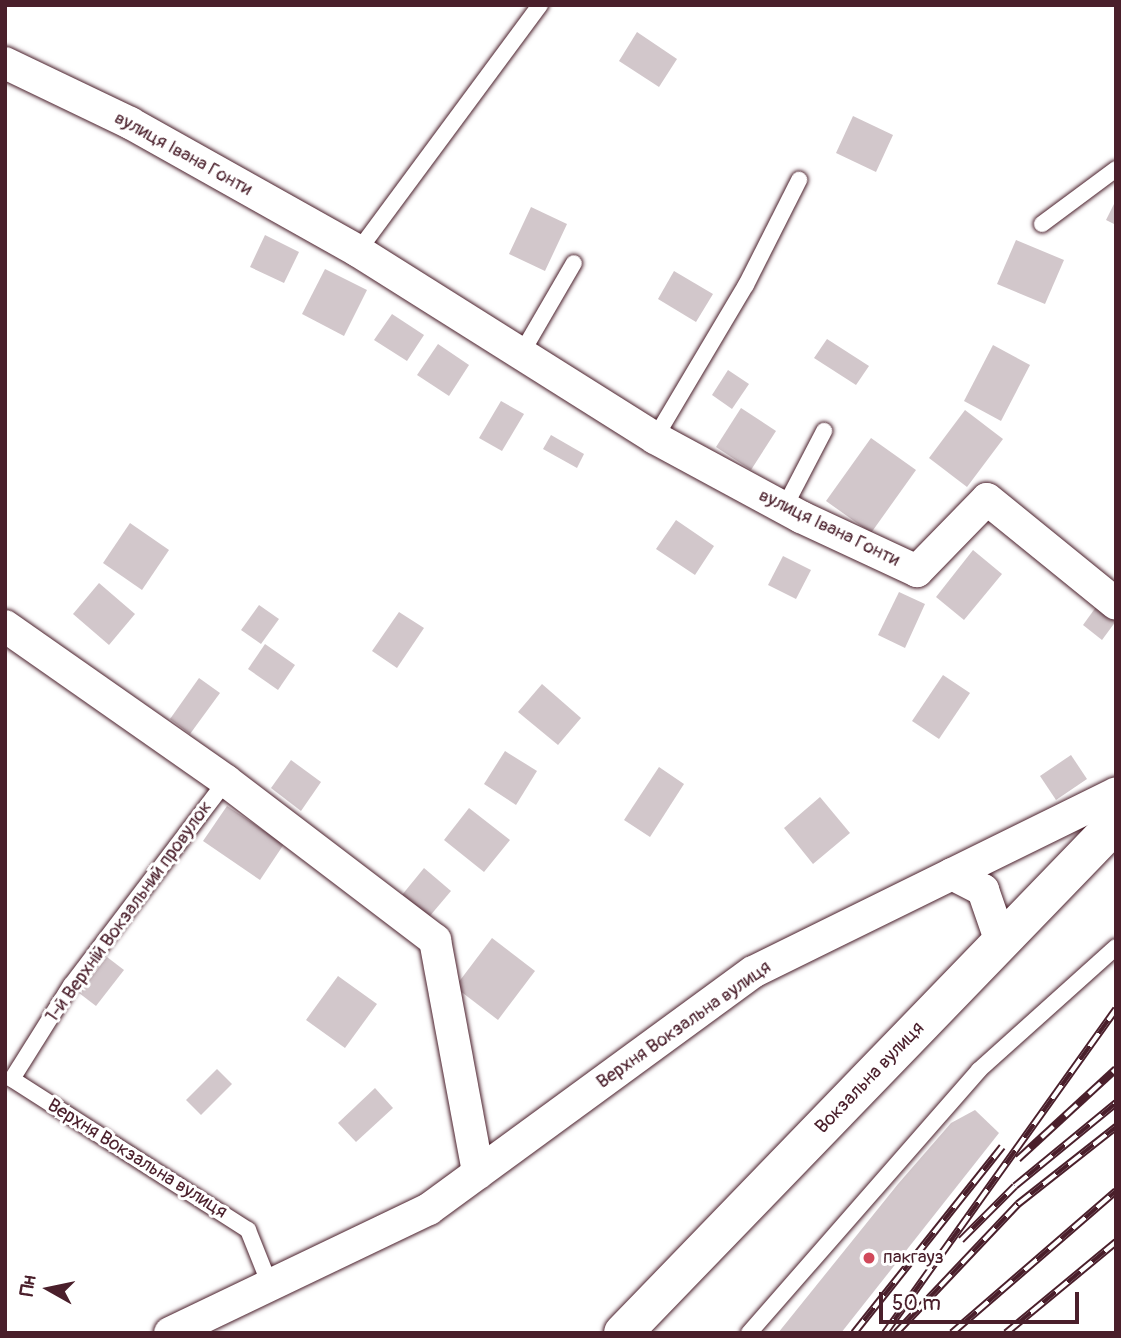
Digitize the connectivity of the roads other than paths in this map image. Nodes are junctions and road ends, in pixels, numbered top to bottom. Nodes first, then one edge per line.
1 (540, 5) edge
2 (5, 63) edge
3 (1116, 169) edge
4 (799, 180) dead end
5 (1042, 224) dead end
6 (358, 251) junction
7 (575, 263) dead end
8 (521, 354) junction
9 (824, 431) dead end
10 (655, 438) junction
11 (784, 508) junction
12 (1116, 604) edge
13 (5, 626) edge
14 (226, 781) junction
15 (1116, 793) edge
16 (1116, 823) edge
17 (952, 874) junction
18 (1001, 942) junction
19 (1116, 947) edge
20 (12, 1079) joint
21 (478, 1173) junction
22 (270, 1285) junction
23 (170, 1333) edge
24 (624, 1333) edge
25 (749, 1333) edge

1 - 6 lane
2 - 6 street, вулиця Івана Гонти
3 - 5 lane
4 - 10 lane
6 - 8 street, вулиця Івана Гонти
7 - 8 lane
8 - 10 street, вулиця Івана Гонти
9 - 11 lane
10 - 11 street, вулиця Івана Гонти
11 - 12 street, вулиця Івана Гонти
13 - 14 street, 1-й Верхній Вокзальний провулок
14 - 20 lane, 1-й Верхній Вокзальний провулок
14 - 21 street, 1-й Верхній Вокзальний провулок
15 - 17 street, Верхня Вокзальна вулиця
16 - 18 main road, Вокзальна вулиця
17 - 18 street
17 - 21 street, Верхня Вокзальна вулиця
18 - 24 main road, Вокзальна вулиця
19 - 25 lane
20 - 22 lane, Верхня Вокзальна вулиця
21 - 22 street, Верхня Вокзальна вулиця
22 - 23 street, Верхня Вокзальна вулиця

